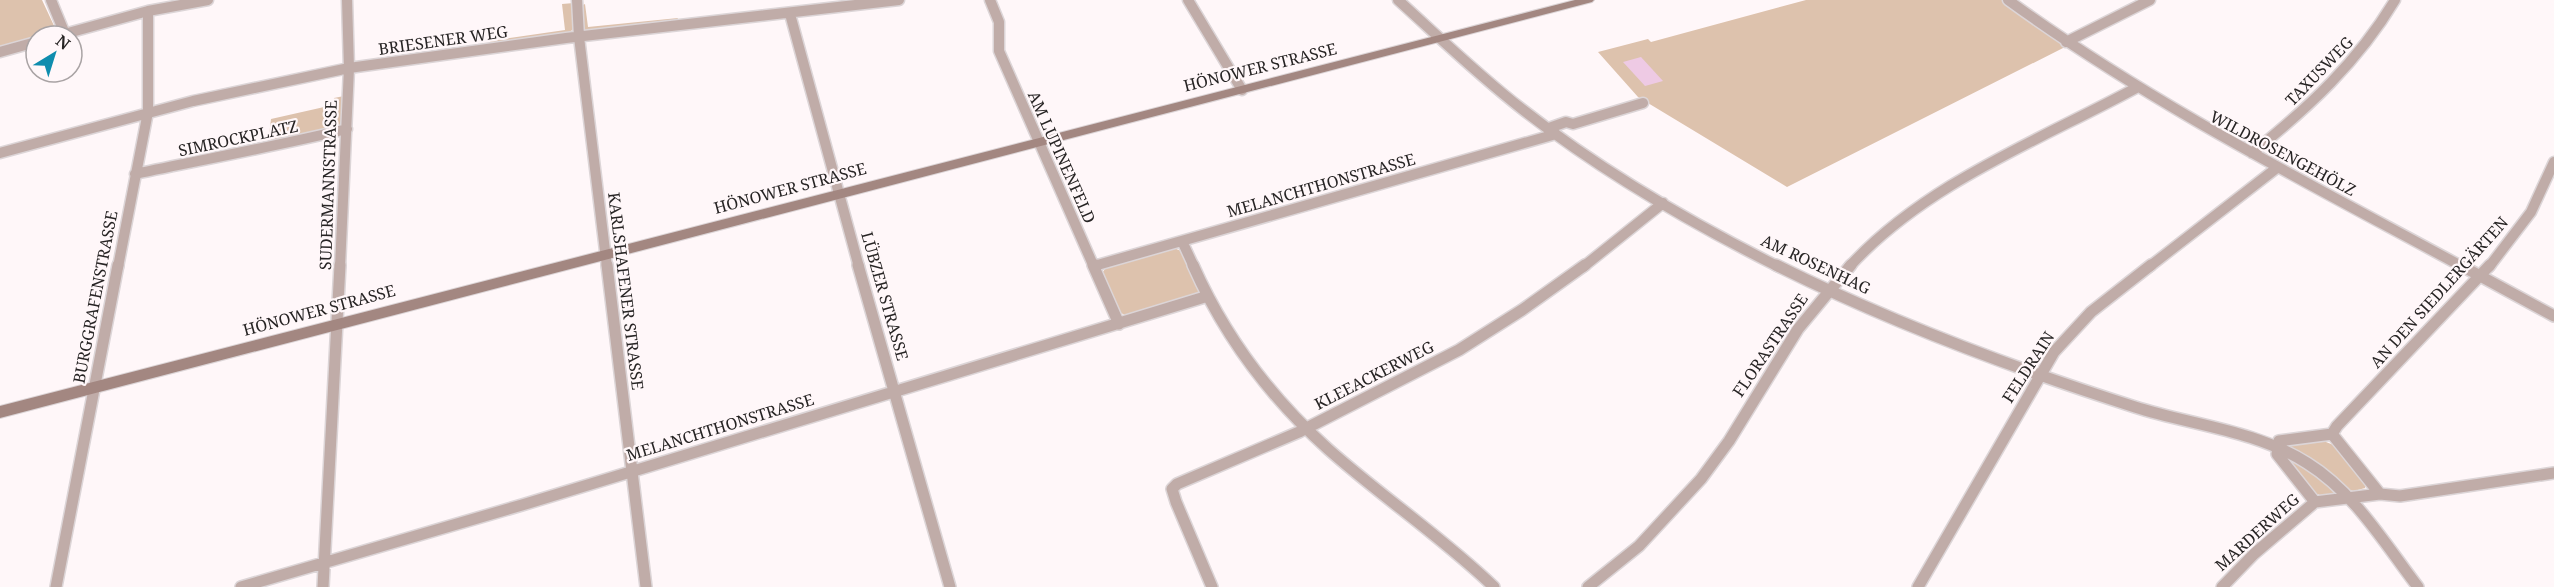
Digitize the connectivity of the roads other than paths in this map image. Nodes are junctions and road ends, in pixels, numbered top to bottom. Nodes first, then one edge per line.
1 (51, 0) edge
2 (208, 0) edge
3 (347, 0) edge
4 (576, 0) edge
5 (899, 0) edge
6 (990, 0) edge
7 (1188, 0) edge
8 (1398, 0) edge
9 (1588, 0) edge
10 (2008, 0) edge
11 (2150, 0) edge
12 (2395, 0) edge
13 (148, 11) junction
14 (790, 14) junction
15 (58, 24) edge
16 (84, 29) edge
17 (579, 37) junction
18 (1440, 39) junction
19 (2066, 42) junction
20 (24, 45) edge
21 (0, 52) edge
22 (349, 68) junction
23 (2136, 88) junction
24 (1242, 90) junction
25 (1643, 103) dead end
26 (148, 112) junction
27 (347, 129) junction
28 (1554, 132) junction
29 (1039, 142) junction
30 (0, 153) edge
31 (2252, 153) junction
32 (2554, 162) edge
33 (2278, 167) junction
34 (135, 174) junction
35 (838, 194) junction
36 (1662, 203) junction
37 (1182, 241) junction
38 (605, 254) junction
39 (1094, 266) junction
40 (2480, 276) junction
41 (1829, 290) junction
42 (1208, 296) junction
43 (2554, 316) edge
44 (336, 324) junction
45 (1119, 324) junction
46 (2039, 376) junction
47 (94, 387) junction
48 (895, 391) junction
49 (0, 412) edge
50 (1306, 428) junction
51 (2332, 434) junction
52 (2278, 448) junction
53 (633, 471) junction
54 (2554, 472) edge
55 (2380, 494) junction
56 (2348, 498) junction
57 (2315, 502) junction
58 (324, 561) junction
59 (56, 587) edge
60 (241, 587) edge
61 (323, 587) edge
62 (646, 587) edge
63 (950, 587) edge
64 (1212, 587) edge
65 (1494, 587) edge
66 (1588, 587) edge
67 (1918, 587) edge
68 (2222, 587) edge
69 (2418, 587) edge

1 - 15 street
2 - 13 street
3 - 22 street, SUDERMANNSTRASSE
4 - 17 street, KARLSHAFENER STRASSE
5 - 14 street, BRIESENER WEG
6 - 29 street, AM LUPINENFELD
7 - 24 street
8 - 18 street, AM ROSENHAG
9 - 18 main road, HÖNOWER STRASSE
10 - 19 street, WILDROSENGEHÖLZ
11 - 19 street
12 - 31 street, TAXUSWEG
13 - 16 street
13 - 26 street, BURGGRAFENSTRASSE
14 - 17 street, BRIESENER WEG
14 - 35 street, LÜBZER STRASSE
17 - 22 street, BRIESENER WEG
17 - 38 street, KARLSHAFENER STRASSE
18 - 24 main road, HÖNOWER STRASSE
18 - 28 street, AM ROSENHAG
19 - 23 street, WILDROSENGEHÖLZ
20 - 21 street
22 - 26 street, BRIESENER WEG
22 - 27 street, SUDERMANNSTRASSE
23 - 31 street, WILDROSENGEHÖLZ
23 - 41 street, FLORASTRASSE
24 - 29 main road, HÖNOWER STRASSE
25 - 28 street, MELANCHTHONSTRASSE
26 - 30 street, BRIESENER WEG
26 - 34 street, BURGGRAFENSTRASSE
27 - 34 street, SIMROCKPLATZ
27 - 44 street, SUDERMANNSTRASSE
28 - 36 street, AM ROSENHAG
28 - 37 street, MELANCHTHONSTRASSE
29 - 35 main road, HÖNOWER STRASSE
29 - 39 street, AM LUPINENFELD
31 - 33 street, WILDROSENGEHÖLZ
32 - 40 street, AN DEN SIEDLERGÄRTEN
33 - 40 street, WILDROSENGEHÖLZ
33 - 46 street, FELDRAIN
34 - 47 street, BURGGRAFENSTRASSE
35 - 38 main road, HÖNOWER STRASSE
35 - 48 street, LÜBZER STRASSE
36 - 41 street, AM ROSENHAG
36 - 50 street, KLEEACKERWEG
37 - 39 street, MELANCHTHONSTRASSE
37 - 42 street
38 - 44 main road, HÖNOWER STRASSE
38 - 53 street, KARLSHAFENER STRASSE
39 - 45 street, AM LUPINENFELD
40 - 43 street, WILDROSENGEHÖLZ
40 - 51 street, AN DEN SIEDLERGÄRTEN
41 - 46 street, AM ROSENHAG
41 - 66 street, FLORASTRASSE
42 - 45 street, MELANCHTHONSTRASSE
42 - 50 street
44 - 47 main road, HÖNOWER STRASSE
44 - 58 street, SUDERMANNSTRASSE
45 - 48 street, MELANCHTHONSTRASSE
46 - 52 street, AM ROSENHAG
46 - 67 street, FELDRAIN
47 - 49 main road, HÖNOWER STRASSE
47 - 59 street, BURGGRAFENSTRASSE
48 - 53 street, MELANCHTHONSTRASSE
48 - 63 street, LÜBZER STRASSE
50 - 64 street, KLEEACKERWEG
50 - 65 street
51 - 52 street
51 - 55 street
52 - 56 street, AM ROSENHAG
52 - 57 street
53 - 58 street, MELANCHTHONSTRASSE
53 - 62 street, KARLSHAFENER STRASSE
54 - 55 street
55 - 56 street
56 - 57 street
56 - 69 street, AM ROSENHAG
57 - 68 street, MARDERWEG
58 - 60 street, MELANCHTHONSTRASSE
58 - 61 street, SUDERMANNSTRASSE

